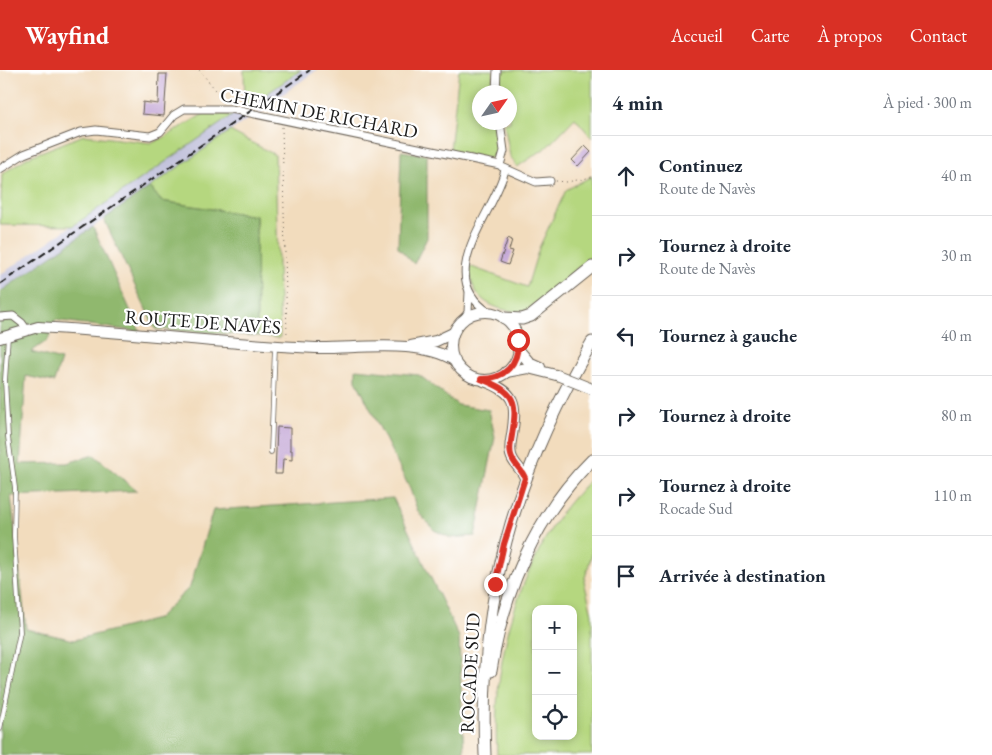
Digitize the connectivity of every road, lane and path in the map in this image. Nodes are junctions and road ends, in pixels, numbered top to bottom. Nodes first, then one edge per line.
1 (199, 70) edge
2 (497, 70) edge
3 (496, 85) edge
4 (231, 109) junction
5 (282, 121) junction
6 (501, 130) edge
7 (502, 168) junction
8 (0, 169) edge
9 (592, 177) edge
10 (550, 181) joint
11 (592, 267) edge
12 (469, 292) junction
13 (490, 312) junction
14 (0, 317) edge
15 (504, 318) junction
16 (464, 319) junction
17 (27, 330) junction
18 (453, 333) junction
19 (4, 337) edge
20 (592, 342) edge
21 (275, 345) junction
22 (287, 346) junction
23 (405, 348) junction
24 (518, 348) junction
25 (455, 361) junction
26 (506, 372) junction
27 (557, 375) junction
28 (481, 379) junction
29 (592, 389) edge
30 (271, 452) dead end
31 (592, 460) edge
32 (525, 478) junction
33 (0, 729) edge
34 (486, 755) edge

1 - 4 path
2 - 3 street
4 - 5 street, CHEMIN DE RICHARD
4 - 8 street, CHEMIN DE RICHARD
5 - 7 street, CHEMIN DE RICHARD
5 - 22 path
6 - 7 street
7 - 10 street, CHEMIN DE RICHARD
7 - 12 street
9 - 10 path
11 - 15 main road
12 - 13 street
12 - 16 street
13 - 15 main road
13 - 16 main road
14 - 17 street
15 - 24 main road
16 - 18 main road, ROUTE DE NAVÈS
17 - 19 main road, ROUTE DE NAVÈS
17 - 21 main road, ROUTE DE NAVÈS
18 - 23 main road, ROUTE DE NAVÈS
18 - 25 main road
19 - 33 lane
20 - 32 main road, ROCADE SUD
21 - 22 main road, ROUTE DE NAVÈS
21 - 30 lane
22 - 23 main road, ROUTE DE NAVÈS
23 - 25 main road, ROUTE DE NAVÈS
24 - 26 main road
24 - 27 main road
25 - 28 main road, ROUTE DE NAVÈS
26 - 27 main road
26 - 28 main road
27 - 29 main road, bridge
28 - 32 main road, ROUTE DE NAVÈS
31 - 34 main road
32 - 34 main road, ROCADE SUD

